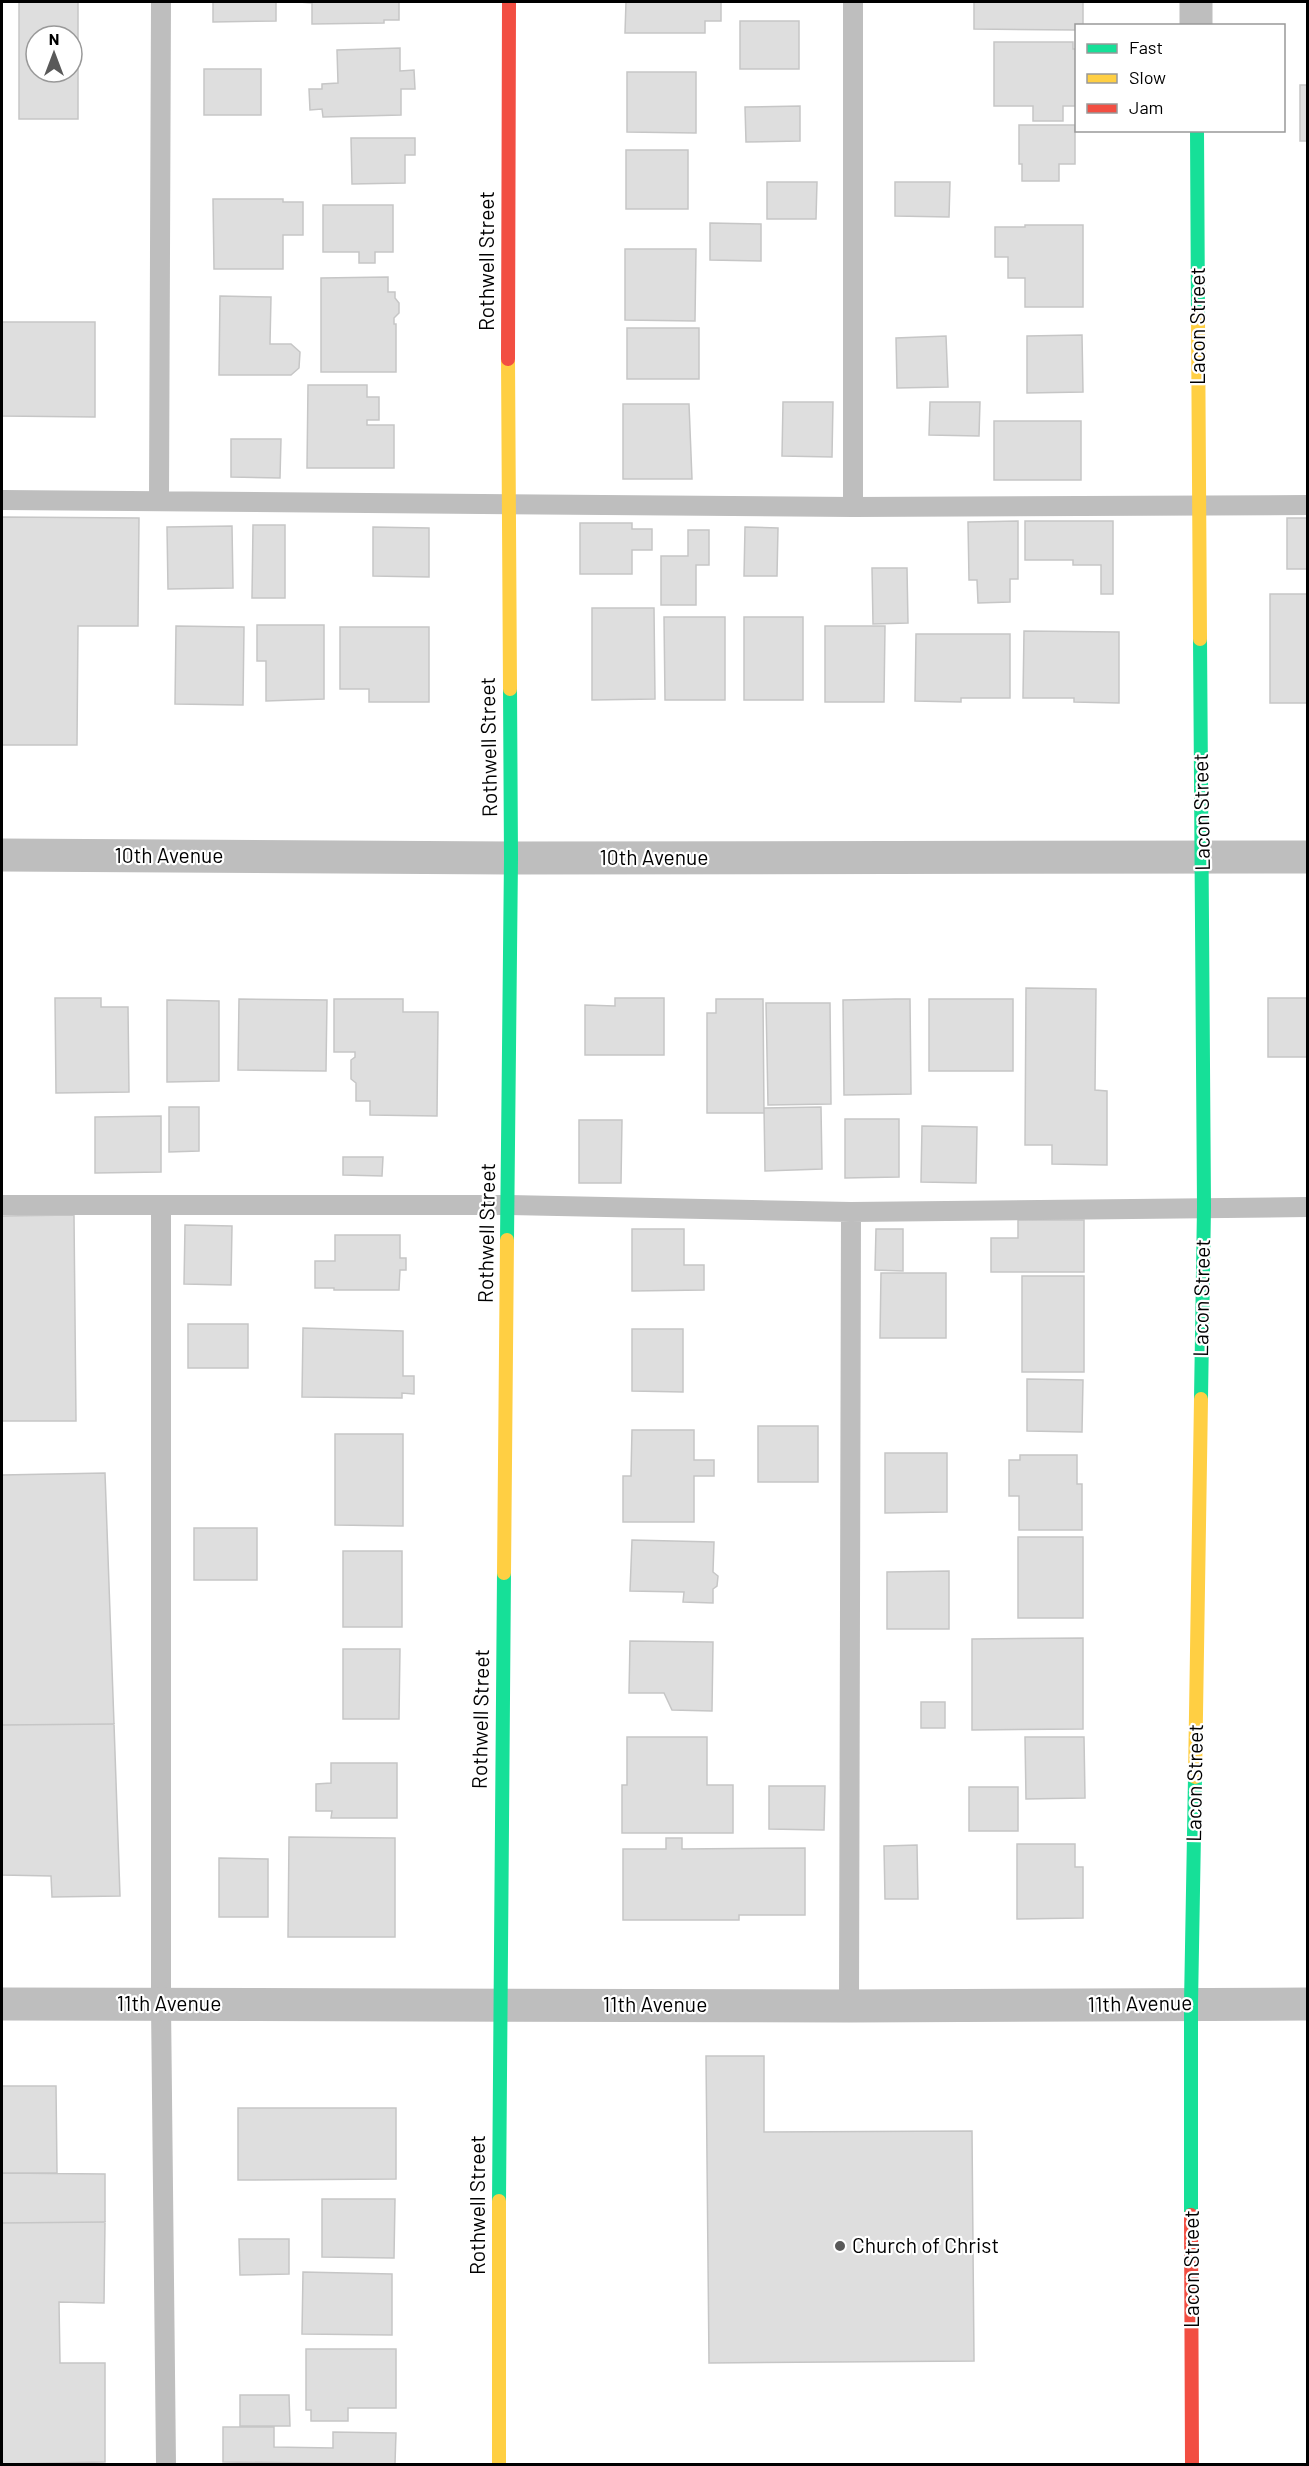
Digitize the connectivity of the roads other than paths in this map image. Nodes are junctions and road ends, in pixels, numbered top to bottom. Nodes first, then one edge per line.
1 (161, 2) edge
2 (509, 2) edge
3 (853, 2) edge
4 (1196, 2) edge
5 (1196, 24) edge
6 (1197, 132) edge
7 (2, 500) edge
8 (159, 501) junction
9 (508, 503) junction
10 (1199, 505) junction
11 (1308, 505) edge
12 (853, 507) junction
13 (2, 855) edge
14 (1203, 857) junction
15 (1308, 857) edge
16 (511, 858) junction
17 (2, 1205) edge
18 (160, 1205) junction
19 (508, 1205) junction
20 (1204, 1207) junction
21 (1308, 1207) edge
22 (851, 1212) junction
23 (2, 2004) edge
24 (161, 2004) junction
25 (499, 2004) junction
26 (1191, 2004) junction
27 (1308, 2004) edge
28 (849, 2006) junction
29 (166, 2464) edge
30 (500, 2464) edge
31 (1192, 2464) edge

1 - 8 lane
2 - 9 street, Rothwell Street
3 - 12 lane
4 - 5 street
6 - 10 street, Lacon Street
7 - 8 lane
8 - 9 lane
9 - 12 lane
9 - 16 street, Rothwell Street
10 - 11 lane
10 - 12 lane
10 - 14 street, Lacon Street
13 - 16 street, 10th Avenue
14 - 15 street, 10th Avenue
14 - 16 street, 10th Avenue
14 - 20 street, Lacon Street
16 - 19 street, Rothwell Street
17 - 18 lane
18 - 19 lane
18 - 24 lane
19 - 22 lane
19 - 25 street, Rothwell Street
20 - 21 lane
20 - 22 lane
20 - 26 street, Lacon Street
22 - 28 lane
23 - 24 street, 11th Avenue
24 - 25 street, 11th Avenue
24 - 29 lane
25 - 28 street, 11th Avenue
25 - 30 street, Rothwell Street
26 - 27 street, 11th Avenue
26 - 28 street, 11th Avenue
26 - 31 street, Lacon Street

